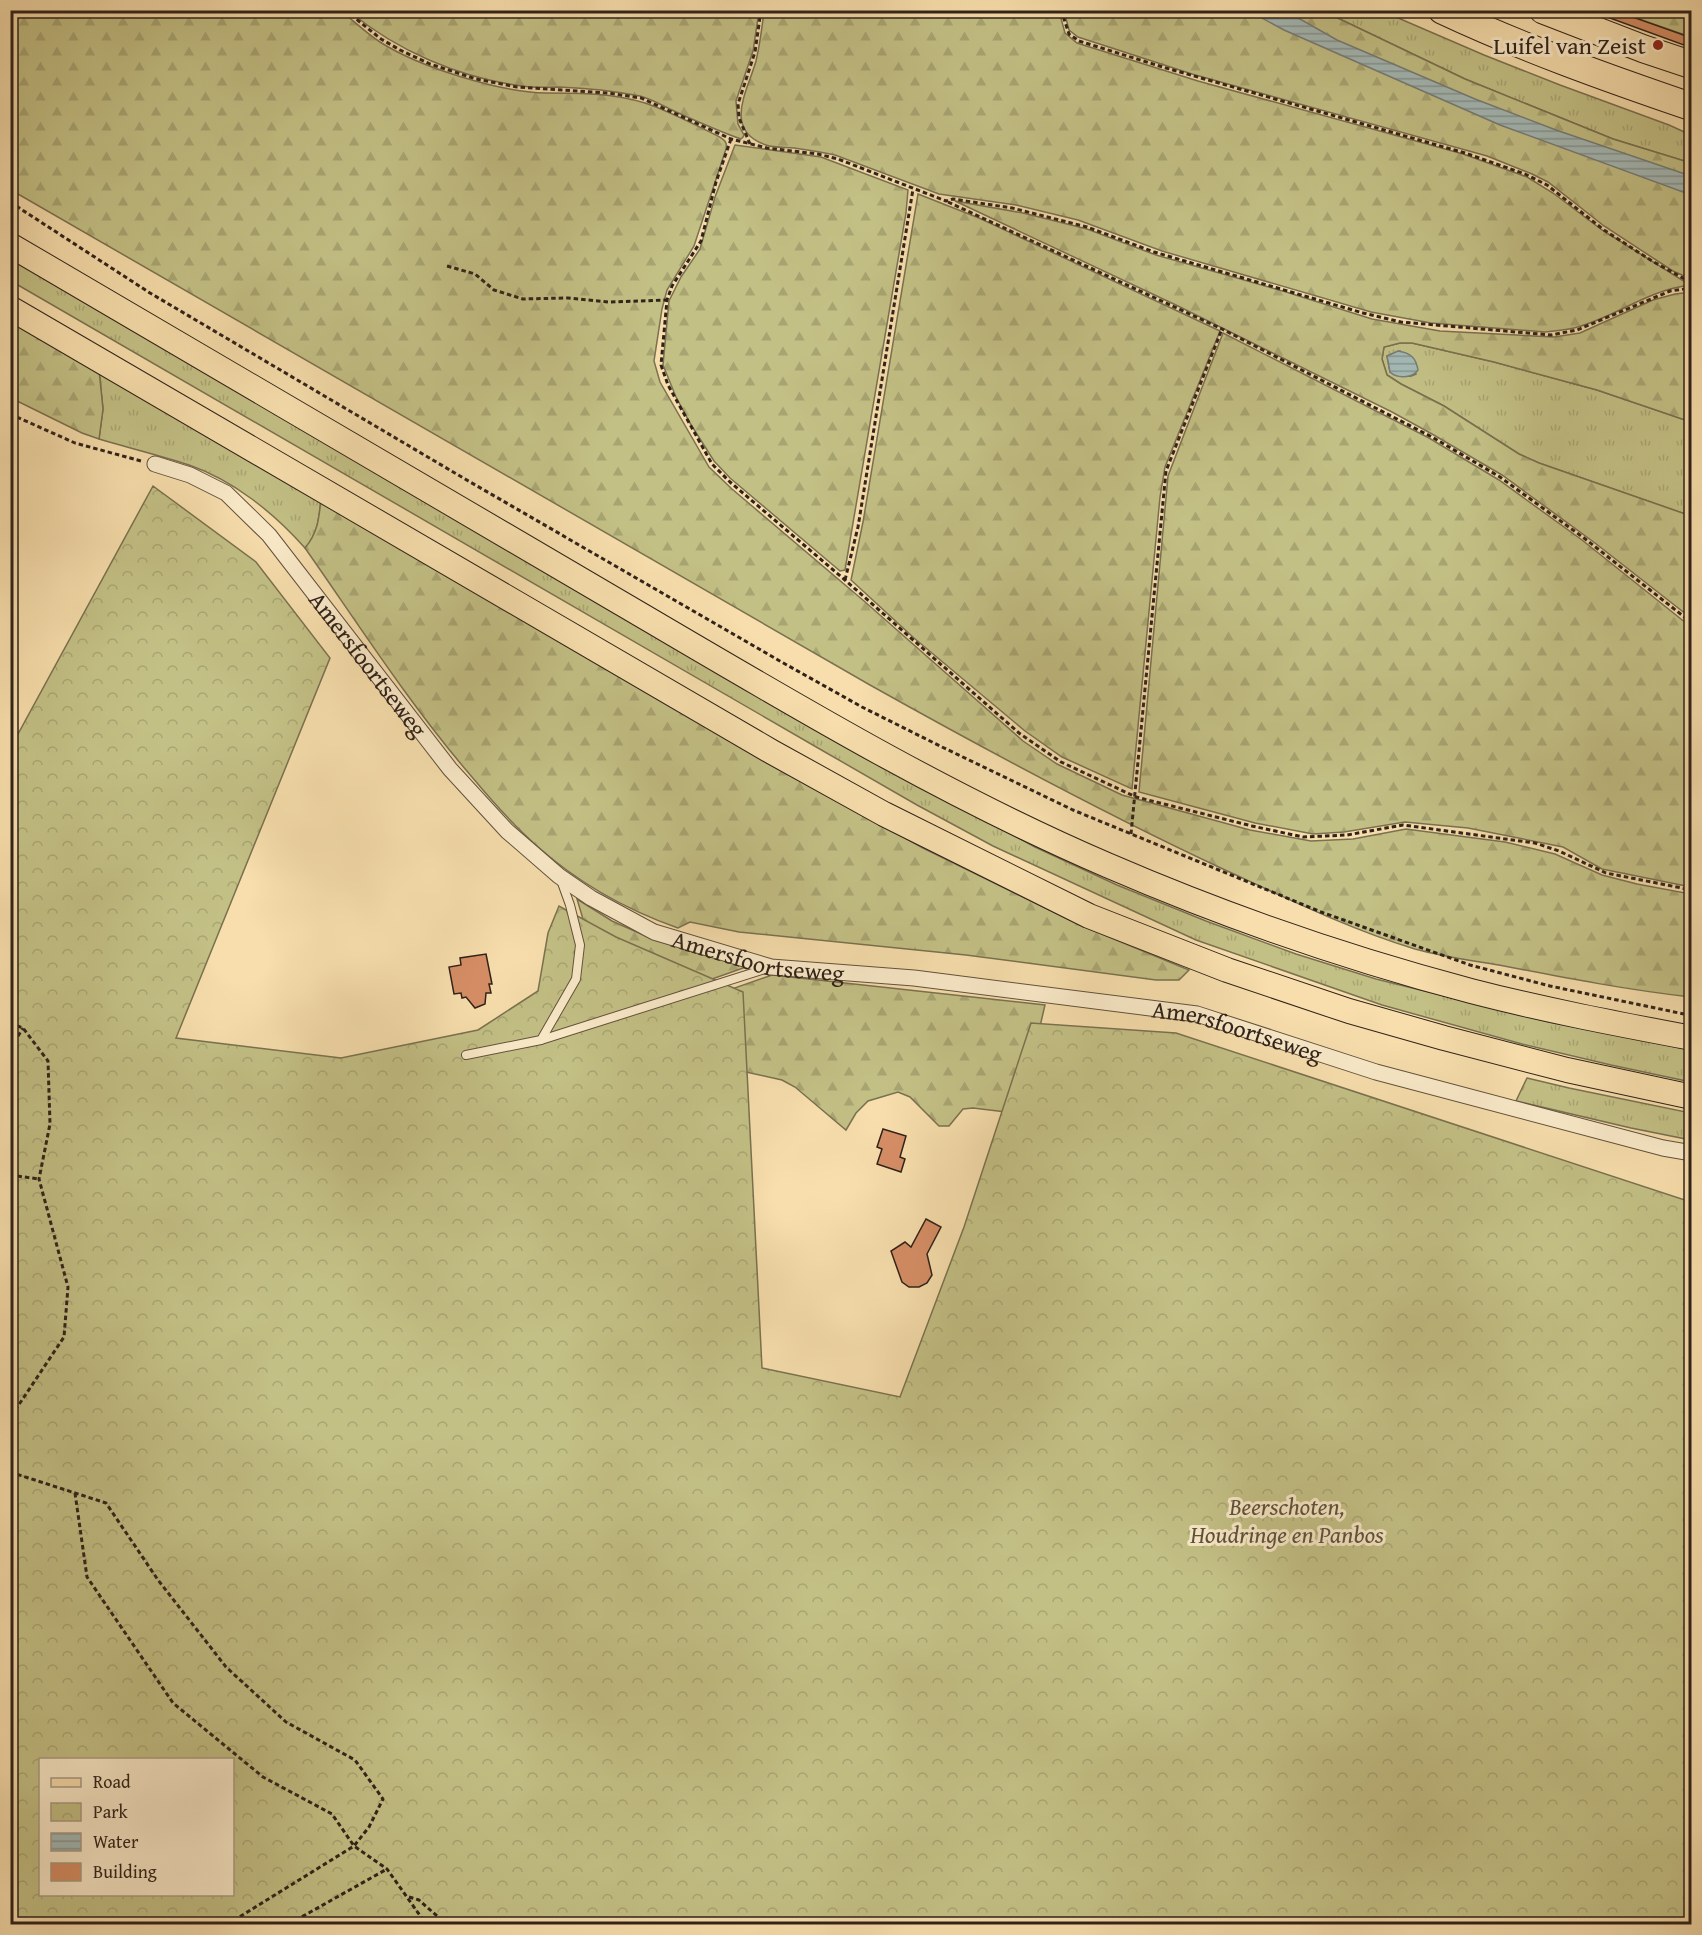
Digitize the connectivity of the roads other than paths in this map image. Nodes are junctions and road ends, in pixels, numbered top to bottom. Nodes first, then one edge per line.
1 (1442, 10) edge
2 (1543, 10) edge
3 (1692, 65) edge
4 (1692, 107) edge
5 (10, 245) edge
6 (10, 308) edge
7 (154, 464) road end
8 (559, 876) junction
9 (771, 967) junction
10 (1692, 1038) edge
11 (541, 1040) junction
12 (466, 1055) dead end
13 (1692, 1097) edge
14 (1692, 1153) edge

1 - 4 highway
2 - 3 highway
5 - 10 main road
6 - 13 main road
7 - 8 street, Amersfoortseweg
8 - 9 street, Amersfoortseweg
8 - 11 lane
9 - 11 lane
9 - 14 street, Amersfoortseweg
11 - 12 lane

